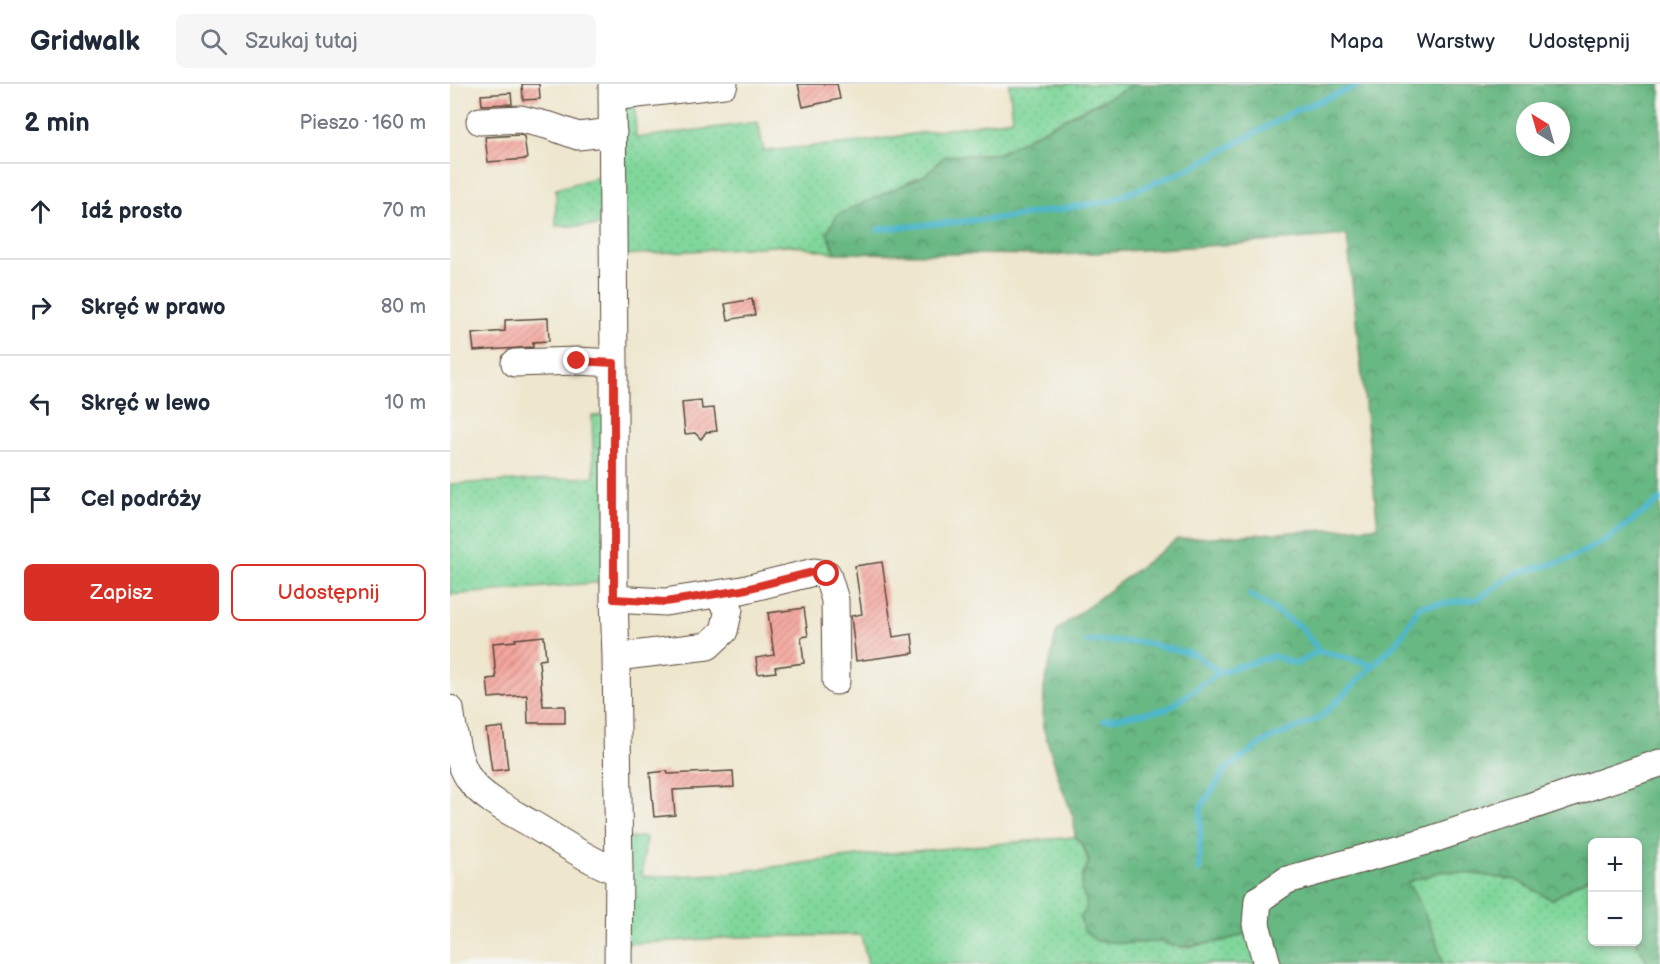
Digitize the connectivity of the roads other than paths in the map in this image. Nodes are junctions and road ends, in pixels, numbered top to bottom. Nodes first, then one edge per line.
1 (724, 84) edge
2 (612, 90) edge
3 (480, 121) dead end
4 (613, 132) junction
5 (515, 363) dead end
6 (614, 363) junction
7 (716, 594) junction
8 (614, 599) junction
9 (616, 657) junction
10 (836, 681) dead end
11 (450, 709) edge
12 (1660, 763) edge
13 (619, 872) junction
14 (618, 964) edge
15 (1267, 964) edge

1 - 2 street
2 - 4 street
3 - 4 street
4 - 6 street
5 - 6 street
6 - 8 street
7 - 8 street
7 - 9 street
7 - 10 street
8 - 9 street
9 - 13 street
11 - 13 street
12 - 15 street
13 - 14 street

